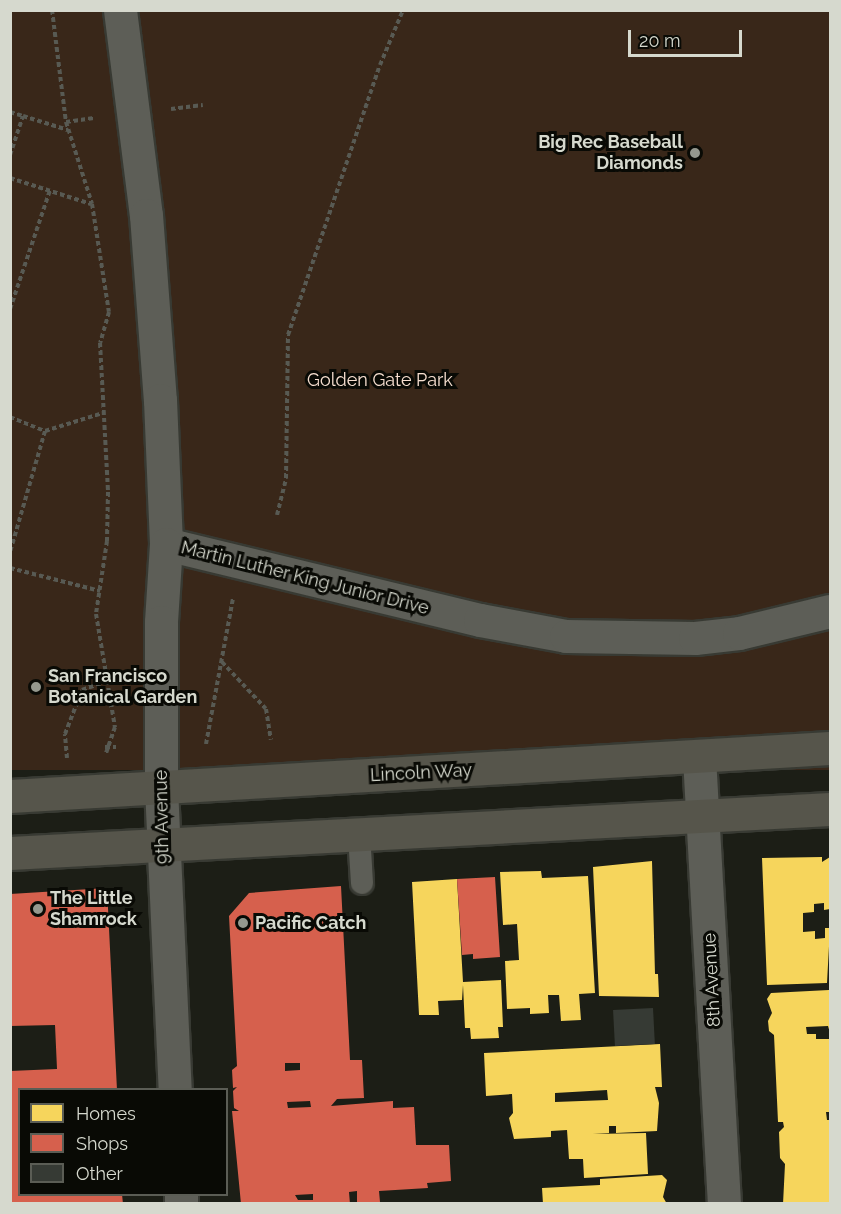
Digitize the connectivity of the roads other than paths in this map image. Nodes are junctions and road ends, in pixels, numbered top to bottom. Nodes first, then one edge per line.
1 (120, 10) edge
2 (166, 544) junction
3 (831, 611) edge
4 (831, 748) edge
5 (699, 757) junction
6 (161, 787) junction
7 (10, 795) edge
8 (831, 809) edge
9 (702, 815) junction
10 (358, 834) junction
11 (163, 844) junction
12 (10, 853) edge
13 (362, 883) dead end
14 (175, 1088) edge
15 (724, 1203) edge

1 - 2 street, Martin Luther King Junior Drive
2 - 3 street, Martin Luther King Junior Drive
2 - 6 street, 9th Avenue
4 - 5 main road, Lincoln Way
5 - 6 main road, Lincoln Way
5 - 9 street, 8th Avenue
6 - 7 main road, Lincoln Way
6 - 11 street, 9th Avenue
8 - 9 main road
9 - 10 main road
9 - 15 street, 8th Avenue
10 - 11 main road
10 - 13 lane
11 - 12 main road
11 - 14 street, 9th Avenue

